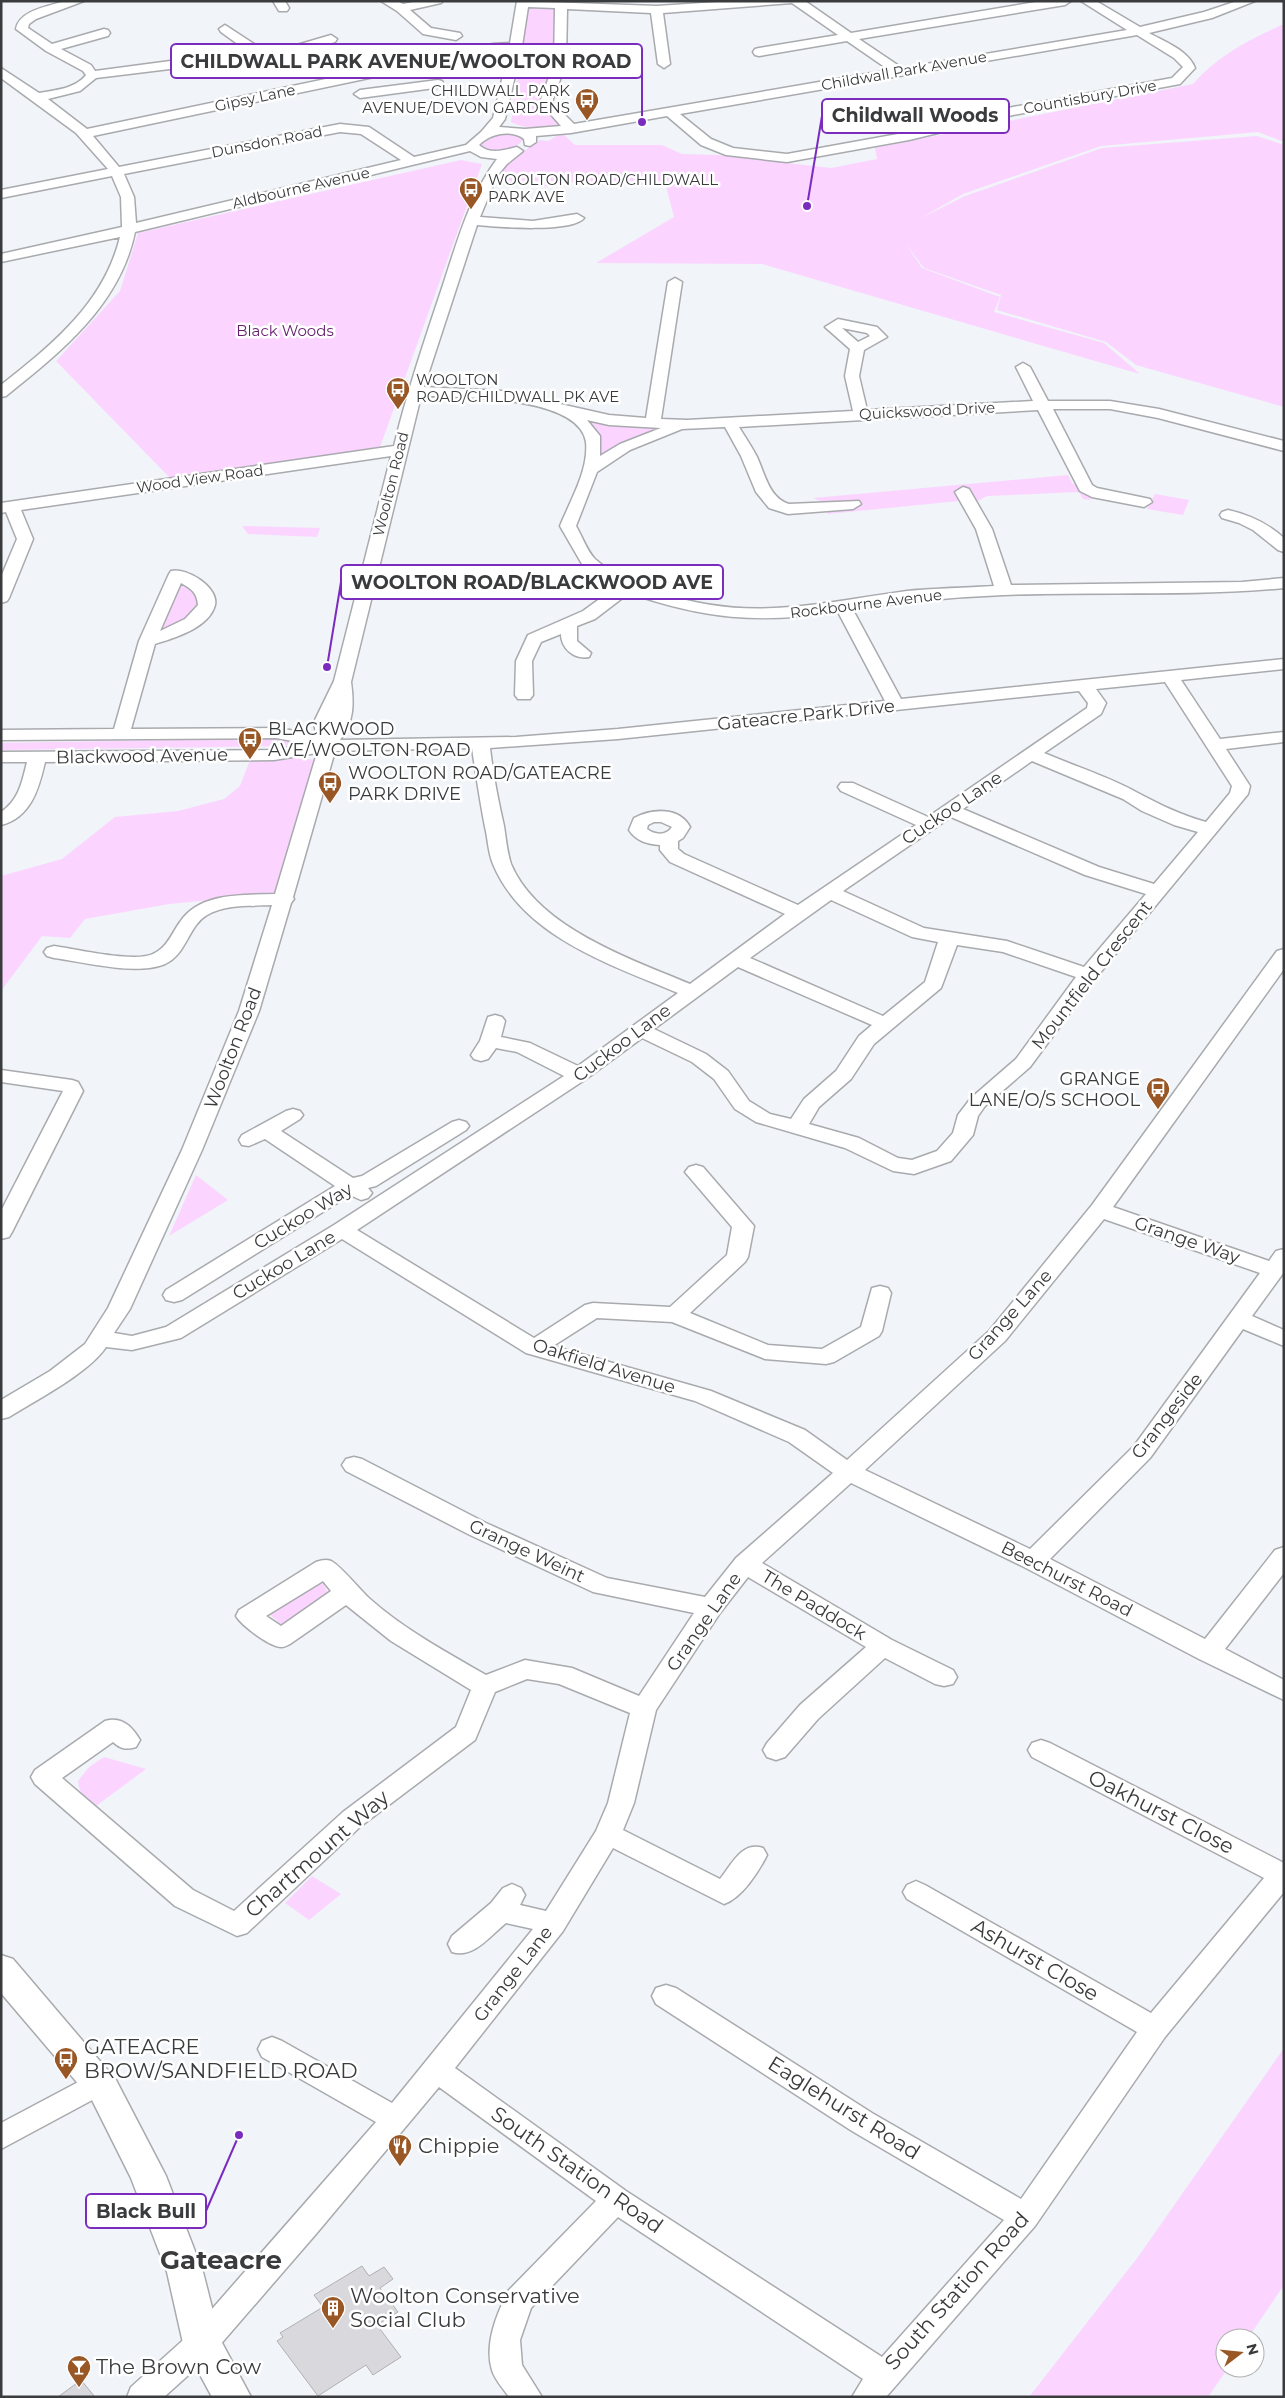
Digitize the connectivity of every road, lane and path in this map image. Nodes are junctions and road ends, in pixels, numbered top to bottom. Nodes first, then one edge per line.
1 (78, 1) edge
2 (387, 1) edge
3 (437, 1) edge
4 (788, 1) edge
5 (798, 1) edge
6 (1065, 1) edge
7 (1087, 1) edge
8 (1249, 1) edge
9 (523, 2) edge
10 (561, 5) junction
11 (401, 8) junction
12 (657, 10) junction
13 (225, 29) dead end
14 (1136, 32) junction
15 (104, 34) dead end
16 (456, 36) dead end
17 (848, 37) junction
18 (331, 39) dead end
19 (516, 46) junction
20 (50, 48) junction
21 (257, 52) junction
22 (759, 52) dead end
23 (664, 64) dead end
24 (1, 72) edge
25 (899, 72) junction
26 (370, 74) junction
27 (92, 75) junction
28 (7, 82) edge
29 (438, 84) dead end
30 (382, 92) junction
31 (360, 94) dead end
32 (38, 97) junction
33 (669, 111) junction
34 (499, 119) junction
35 (571, 129) junction
36 (83, 134) junction
37 (486, 134) junction
38 (521, 136) junction
39 (473, 147) junction
40 (517, 151) junction
41 (487, 154) junction
42 (411, 161) junction
43 (115, 171) junction
44 (491, 176) junction
45 (1, 194) edge
46 (578, 218) dead end
47 (472, 221) junction
48 (129, 228) junction
49 (1, 258) edge
50 (675, 282) dead end
51 (857, 348) dead end
52 (1023, 367) dead end
53 (415, 391) junction
54 (1, 393) edge
55 (1043, 405) junction
56 (567, 411) junction
57 (861, 415) junction
58 (653, 422) junction
59 (729, 422) junction
60 (687, 425) junction
61 (1284, 446) edge
62 (399, 450) junction
63 (588, 470) junction
64 (963, 492) dead end
65 (1144, 502) dead end
66 (853, 504) dead end
67 (7, 508) edge
68 (1228, 515) dead end
69 (1284, 547) edge
70 (7, 578) edge
71 (1284, 584) edge
72 (627, 587) junction
73 (1004, 590) junction
74 (1, 598) edge
75 (843, 606) junction
76 (569, 624) junction
77 (147, 641) dead end
78 (583, 653) dead end
79 (1284, 664) edge
80 (1170, 676) junction
81 (342, 682) junction
82 (1084, 686) junction
83 (524, 696) dead end
84 (896, 706) junction
85 (323, 722) junction
86 (276, 733) junction
87 (1, 735) edge
88 (121, 735) junction
89 (1284, 737) edge
90 (480, 743) junction
91 (328, 745) junction
92 (1216, 745) junction
93 (282, 754) junction
94 (1031, 754) junction
95 (1, 757) edge
96 (37, 757) junction
97 (320, 778) junction
98 (847, 787) dead end
99 (950, 810) junction
100 (1, 820) edge
101 (929, 824) junction
102 (1210, 829) junction
103 (666, 839) dead end
104 (829, 892) junction
105 (1159, 892) junction
106 (284, 899) junction
107 (799, 913) junction
108 (949, 939) junction
109 (54, 952) dead end
110 (1284, 955) edge
111 (736, 959) junction
112 (1088, 975) junction
113 (690, 991) junction
114 (494, 1021) dead end
115 (885, 1024) junction
116 (640, 1030) junction
117 (579, 1075) junction
118 (1, 1076) edge
119 (293, 1115) dead end
120 (459, 1126) dead end
121 (797, 1127) junction
122 (696, 1172) dead end
123 (350, 1186) junction
124 (380, 1205) junction
125 (1100, 1210) junction
126 (342, 1230) junction
127 (1, 1232) edge
128 (1279, 1263) edge
129 (880, 1293) dead end
130 (174, 1295) dead end
131 (675, 1315) junction
132 (1240, 1319) junction
133 (101, 1339) junction
134 (1284, 1339) edge
135 (534, 1348) junction
136 (1, 1411) edge
137 (354, 1465) dead end
138 (848, 1472) junction
139 (1284, 1556) edge
140 (1033, 1561) junction
141 (745, 1564) junction
142 (346, 1593) dead end
143 (711, 1608) junction
144 (883, 1646) junction
145 (1208, 1653) junction
146 (944, 1677) dead end
147 (486, 1686) junction
148 (1284, 1690) edge
149 (644, 1708) junction
150 (127, 1740) dead end
151 (776, 1750) dead end
152 (1041, 1750) dead end
153 (608, 1834) junction
154 (754, 1855) dead end
155 (1283, 1874) edge
156 (916, 1892) dead end
157 (553, 1923) junction
158 (462, 1944) dead end
159 (1, 1969) edge
160 (666, 1996) dead end
161 (1155, 2029) junction
162 (272, 2049) dead end
163 (437, 2070) junction
164 (99, 2083) junction
165 (395, 2119) junction
166 (1, 2136) edge
167 (616, 2200) junction
168 (1025, 2217) junction
169 (202, 2344) junction
170 (876, 2386) edge
171 (142, 2397) edge
172 (232, 2397) edge
173 (527, 2397) edge

1 - 20 street
2 - 11 street
3 - 11 street
4 - 12 street
5 - 17 street
6 - 17 street
7 - 14 street
8 - 14 street, Childwall Park Avenue
9 - 10 street
9 - 19 street
10 - 12 street
10 - 35 street
11 - 16 street
12 - 23 street
13 - 21 street
14 - 25 street, Childwall Park Avenue
14 - 33 street, Countisbury Drive
15 - 20 street
17 - 22 street
17 - 25 street
18 - 21 street
19 - 26 street, Gipsy Lane
19 - 34 street
20 - 27 street
21 - 27 street
24 - 28 street
25 - 33 street, Childwall Park Avenue
26 - 30 street
26 - 36 street, Gipsy Lane
27 - 32 street
28 - 32 street
29 - 30 street
30 - 31 street
32 - 36 street
33 - 35 street, Childwall Park Avenue
34 - 37 street
34 - 38 street
35 - 38 street, Childwall Park Avenue
36 - 43 street
37 - 38 street
37 - 39 street
38 - 40 street, Woolton Road
39 - 41 street
39 - 42 street, Aldbourne Avenue
40 - 41 street
40 - 44 street, Woolton Road
41 - 44 street
42 - 43 street, Dunsdon Road
42 - 48 street, Aldbourne Avenue
43 - 45 street, Dunsdon Road
43 - 48 street
44 - 47 street, Woolton Road
46 - 47 street
47 - 53 street, Woolton Road
48 - 49 street, Aldbourne Avenue
48 - 54 street
50 - 58 street
51 - 57 street
52 - 55 street
53 - 56 street, Rockbourne Avenue
53 - 62 street, Woolton Road
55 - 57 street, Quickswood Drive
55 - 61 street, Quickswood Drive
55 - 65 street
56 - 58 street, Quickswood Drive
56 - 63 street, Rockbourne Avenue
57 - 59 street, Quickswood Drive
58 - 60 street, Quickswood Drive
59 - 60 street, Quickswood Drive
59 - 66 street
60 - 63 street
62 - 67 street, Wood View Road
62 - 81 street, Woolton Road
63 - 72 street, Rockbourne Avenue
64 - 73 street
67 - 70 street
68 - 69 street
70 - 74 street
71 - 73 street, Rockbourne Avenue
72 - 75 street, Rockbourne Avenue
72 - 76 street
73 - 75 street, Rockbourne Avenue
75 - 84 street
76 - 78 street
76 - 83 street
77 - 88 street
79 - 80 street, Gateacre Park Drive
80 - 82 street, Gateacre Park Drive
80 - 92 street, Mountfield Crescent
81 - 85 street, Woolton Road
81 - 91 street, Woolton Road
82 - 84 street, Gateacre Park Drive
82 - 94 street, Cuckoo Lane
84 - 90 street, Gateacre Park Drive
85 - 86 street, Blackwood Avenue
85 - 91 street, Woolton Road
86 - 88 street, Blackwood Avenue
86 - 91 street, Blackwood Avenue
87 - 88 street, Blackwood Avenue
89 - 92 street
90 - 91 street, Gateacre Park Drive
90 - 113 street
91 - 93 street, Blackwood Avenue
91 - 97 street, Woolton Road
92 - 102 street, Mountfield Crescent
93 - 96 street, Blackwood Avenue
93 - 97 street, Blackwood Avenue
94 - 99 street, Cuckoo Lane
94 - 102 street
95 - 96 street, Blackwood Avenue
96 - 100 street
97 - 106 street, Woolton Road
98 - 101 street
99 - 101 street, Cuckoo Lane
99 - 105 street
101 - 104 street, Cuckoo Lane
102 - 105 street, Mountfield Crescent
103 - 107 street
104 - 107 street, Cuckoo Lane
104 - 108 street
105 - 112 street, Mountfield Crescent
106 - 109 street
106 - 133 street, Woolton Road
107 - 111 street, Cuckoo Lane
108 - 112 street
108 - 115 street
110 - 125 street, Grange Lane
111 - 113 street, Cuckoo Lane
111 - 115 street
112 - 121 street, Mountfield Crescent
113 - 116 street, Cuckoo Lane
114 - 117 street
115 - 121 street
116 - 117 street, Cuckoo Lane
116 - 121 street, Mountfield Crescent
117 - 124 street, Cuckoo Lane
118 - 127 street
119 - 123 street
120 - 123 street, Cuckoo Way
122 - 131 street
123 - 124 street
123 - 130 street, Cuckoo Way
124 - 126 street, Cuckoo Lane
125 - 128 street, Grange Way
125 - 138 street, Grange Lane
126 - 133 street, Cuckoo Lane
126 - 135 street, Oakfield Avenue
128 - 132 street, Grangeside
129 - 131 street
131 - 135 street
132 - 134 street
132 - 140 street, Grangeside
133 - 136 street, Woolton Road
135 - 138 street, Oakfield Avenue
137 - 143 street, Grange Weint
138 - 140 street, Beechurst Road
138 - 141 street, Grange Lane
139 - 145 street
140 - 145 street, Beechurst Road
141 - 143 street, Grange Lane
141 - 144 street, The Paddock
142 - 147 street
143 - 149 street, Grange Lane
144 - 146 street, The Paddock
144 - 151 street, The Paddock
145 - 148 street, Beechurst Road
147 - 149 street
147 - 150 street, Chartmount Way
149 - 153 street, Grange Lane
152 - 155 street, Oakhurst Close
153 - 154 street
153 - 157 street, Grange Lane
155 - 161 street, South Station Road
156 - 161 street, Ashurst Close
157 - 158 street
157 - 163 street, Grange Lane
159 - 164 main road
160 - 168 street, Eaglehurst Road
161 - 168 street, South Station Road
162 - 165 street
163 - 165 street, Grange Lane
163 - 167 street, South Station Road
164 - 166 street
164 - 169 main road
165 - 169 street, Grange Lane
167 - 170 street, South Station Road
167 - 173 street
168 - 170 street, South Station Road
169 - 171 street, Grange Lane
169 - 172 main road

